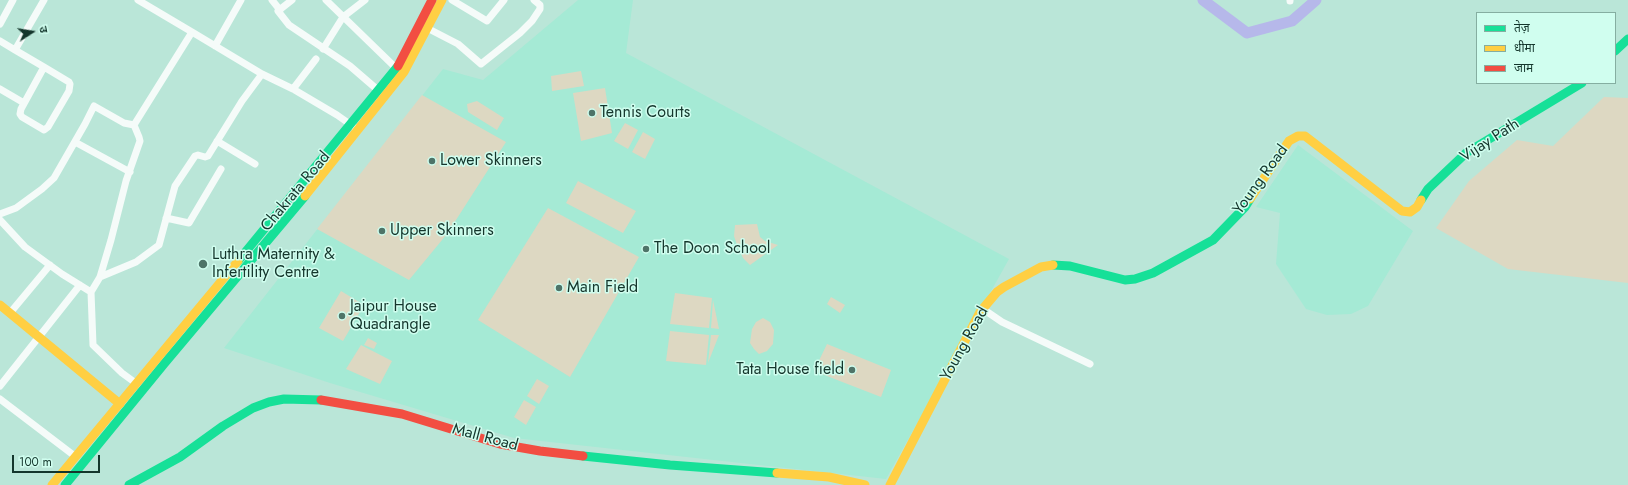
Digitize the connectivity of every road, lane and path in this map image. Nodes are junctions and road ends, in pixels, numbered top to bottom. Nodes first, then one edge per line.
1 (13, 0) edge
2 (44, 0) edge
3 (138, 0) edge
4 (241, 0) edge
5 (272, 0) edge
6 (292, 0) edge
7 (326, 0) edge
8 (365, 0) edge
9 (432, 0) edge
10 (442, 0) edge
11 (452, 0) edge
12 (504, 0) edge
13 (534, 0) edge
14 (150, 3) edge
15 (280, 10) junction
16 (343, 17) junction
17 (0, 24) edge
18 (427, 28) junction
19 (192, 32) junction
20 (1628, 39) edge
21 (0, 42) edge
22 (215, 46) junction
23 (323, 49) junction
24 (15, 50) junction
25 (1616, 50) edge
26 (316, 59) dead end
27 (44, 67) junction
28 (397, 69) junction
29 (262, 74) junction
30 (1580, 84) edge
31 (0, 89) edge
32 (293, 89) junction
33 (379, 91) junction
34 (24, 103) junction
35 (134, 125) junction
36 (355, 127) junction
37 (217, 141) junction
38 (75, 142) junction
39 (255, 164) dead end
40 (221, 168) dead end
41 (130, 172) junction
42 (1410, 212) joint
43 (0, 214) edge
44 (166, 218) junction
45 (0, 220) edge
46 (50, 265) junction
47 (100, 277) junction
48 (80, 285) junction
49 (91, 292) junction
50 (0, 305) edge
51 (983, 309) junction
52 (10, 313) junction
53 (40, 337) junction
54 (1090, 364) dead end
55 (137, 384) junction
56 (0, 386) edge
57 (0, 399) edge
58 (120, 404) junction
59 (76, 457) junction
60 (52, 485) edge
61 (65, 485) edge
62 (130, 485) edge
63 (865, 485) edge
64 (890, 485) edge

1 - 17 street
2 - 24 street
3 - 14 street
4 - 22 street
5 - 15 street
6 - 15 street
7 - 16 street
8 - 16 street
9 - 28 street, Chakrata Road
10 - 18 street, Chakrata Road
11 - 12 street
13 - 18 street
14 - 19 street
15 - 23 street
16 - 23 street
16 - 28 street
18 - 36 street, Chakrata Road
19 - 22 street
19 - 35 street
20 - 25 street
21 - 24 street
22 - 29 street
23 - 33 street
24 - 27 street
26 - 32 street
27 - 34 street
27 - 34 street
28 - 33 street, Chakrata Road
29 - 32 street
29 - 37 street
30 - 42 street, Vijay Path
31 - 34 street
32 - 36 street
33 - 36 street, Chakrata Road
35 - 38 street
35 - 41 street
36 - 55 street, Chakrata Road
36 - 61 street, Chakrata Road
37 - 39 street
37 - 44 street
38 - 41 street
38 - 43 street
40 - 44 street
41 - 47 street
42 - 51 street, Young Road
44 - 47 street
45 - 46 street
46 - 48 street
46 - 52 street
47 - 49 street
48 - 49 street
48 - 53 street
49 - 55 street
50 - 52 street
51 - 54 street
51 - 64 street, Young Road
52 - 53 street
53 - 56 street
53 - 58 street
55 - 58 street, Chakrata Road
57 - 59 street
58 - 59 street, Chakrata Road
59 - 60 street, Chakrata Road
62 - 63 street, Mall Road

